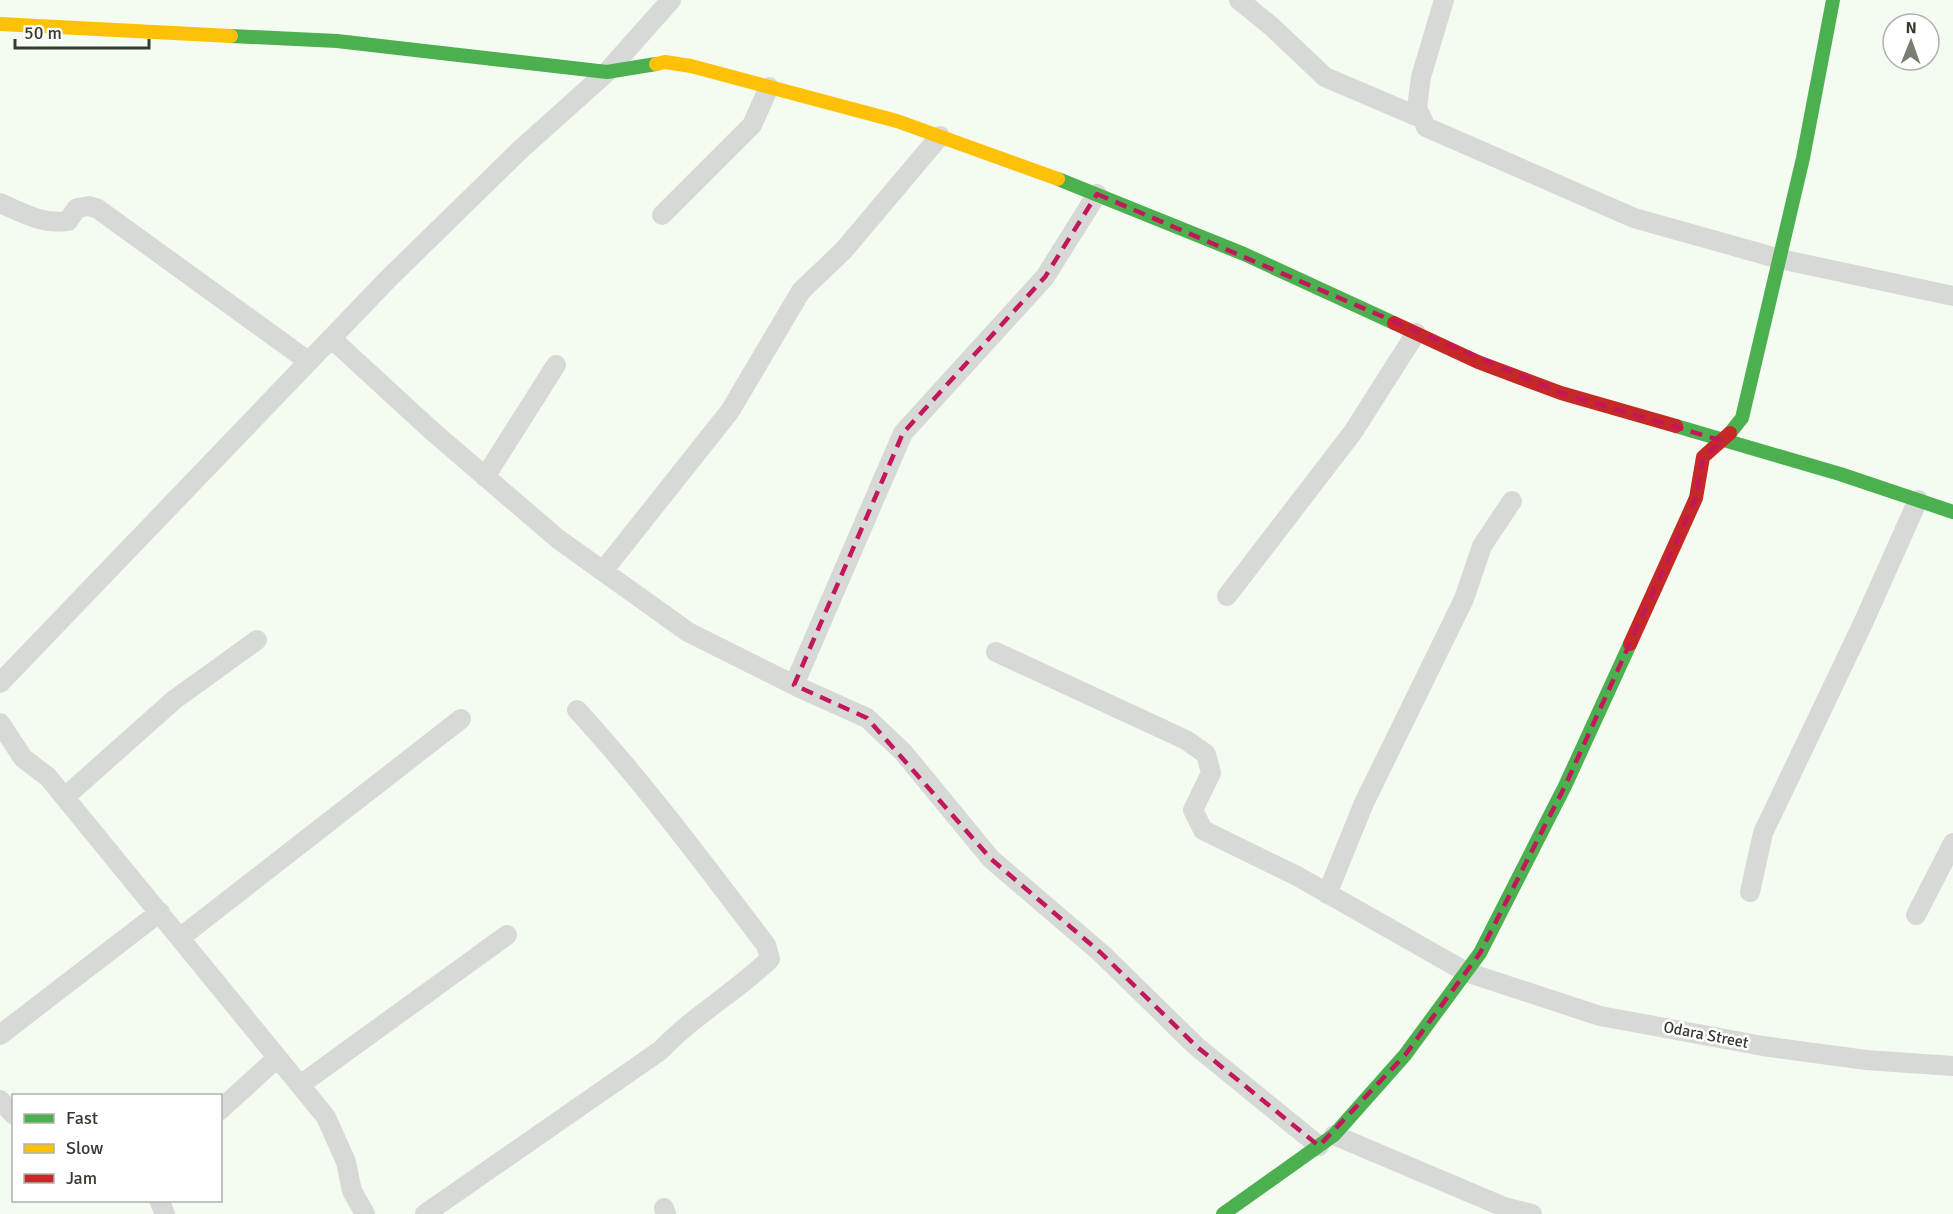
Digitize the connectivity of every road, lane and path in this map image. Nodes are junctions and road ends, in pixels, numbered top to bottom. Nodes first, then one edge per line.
1 (671, 0) edge
2 (1239, 0) edge
3 (1444, 0) edge
4 (1833, 0) edge
5 (0, 24) edge
6 (607, 72) junction
7 (770, 87) junction
8 (1421, 118) junction
9 (940, 136) junction
10 (1097, 194) junction
11 (0, 203) edge
12 (662, 215) dead end
13 (1780, 259) junction
14 (1953, 296) edge
15 (1416, 333) junction
16 (331, 338) junction
17 (308, 361) junction
18 (556, 364) dead end
19 (1723, 441) junction
20 (485, 477) junction
21 (1918, 500) junction
22 (1512, 501) dead end
23 (1953, 512) edge
24 (603, 571) junction
25 (1227, 596) dead end
26 (257, 640) dead end
27 (996, 652) dead end
28 (0, 683) edge
29 (794, 685) junction
30 (577, 710) dead end
31 (461, 719) dead end
32 (0, 723) edge
33 (65, 797) junction
34 (1953, 843) edge
35 (1750, 892) dead end
36 (1327, 894) junction
37 (160, 912) junction
38 (1916, 915) dead end
39 (507, 935) dead end
40 (181, 937) junction
41 (1466, 972) junction
42 (0, 1035) edge
43 (277, 1058) junction
44 (1953, 1066) edge
45 (300, 1085) junction
46 (222, 1108) edge
47 (1326, 1140) junction
48 (1503, 1210) edge
49 (365, 1214) edge
50 (425, 1214) edge
51 (1223, 1214) edge
52 (1532, 1214) edge

1 - 6 street
2 - 8 street
3 - 8 street
4 - 13 street
5 - 6 street
6 - 7 street
6 - 16 street
7 - 9 street
7 - 12 street
8 - 13 street
9 - 10 street
9 - 24 street
10 - 15 street
10 - 29 street
11 - 17 street
13 - 14 street
13 - 19 street
15 - 19 street
15 - 25 street
16 - 17 street
16 - 20 street
17 - 28 street
18 - 20 street
19 - 21 street
19 - 41 street
20 - 24 street
21 - 23 street
21 - 35 street
22 - 36 street
24 - 29 street
26 - 33 street
27 - 36 street, Odara Street
29 - 47 street
30 - 50 street
31 - 40 street
32 - 33 street
33 - 37 street
34 - 38 street
36 - 41 street, Odara Street
37 - 40 street
37 - 42 street
39 - 45 street
40 - 43 street
41 - 44 street, Odara Street
41 - 47 street
43 - 45 street
43 - 46 street
45 - 49 street
47 - 48 street
47 - 51 street
48 - 52 street

